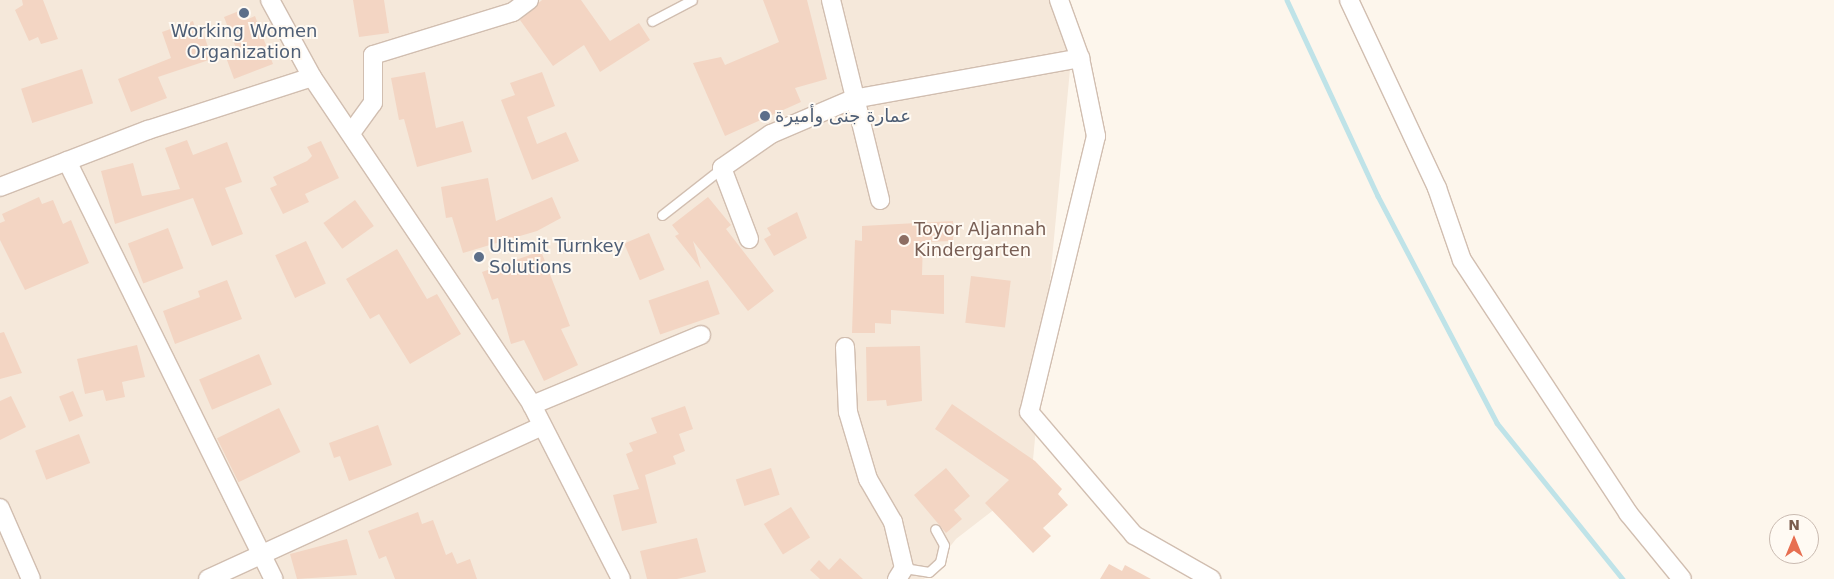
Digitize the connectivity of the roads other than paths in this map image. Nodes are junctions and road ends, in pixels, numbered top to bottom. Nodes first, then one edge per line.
1 (270, 0) edge
2 (529, 0) edge
3 (692, 0) edge
4 (831, 0) edge
5 (1059, 0) edge
6 (1349, 0) edge
7 (652, 21) dead end
8 (1080, 58) junction
9 (312, 77) junction
10 (853, 99) junction
11 (351, 133) junction
12 (67, 161) junction
13 (722, 168) junction
14 (0, 187) edge
15 (880, 200) dead end
16 (662, 215) dead end
17 (748, 239) dead end
18 (701, 335) dead end
19 (845, 347) dead end
20 (532, 405) junction
21 (540, 427) junction
22 (0, 508) edge
23 (935, 529) dead end
24 (259, 553) junction
25 (900, 574) edge
26 (31, 579) edge
27 (208, 579) edge
28 (274, 579) edge
29 (621, 579) edge
30 (1211, 579) edge
31 (1682, 579) edge

1 - 9 street
2 - 11 street
3 - 7 lane
4 - 10 street
5 - 8 street
6 - 31 street
8 - 10 street
8 - 30 street
9 - 11 street
9 - 12 street
10 - 13 street
10 - 15 street
11 - 20 street
12 - 14 street
12 - 24 street
13 - 16 lane
13 - 17 street
18 - 20 street
19 - 25 street
20 - 21 street
21 - 24 street
21 - 29 street
22 - 26 street
23 - 25 lane
24 - 27 street
24 - 28 street

